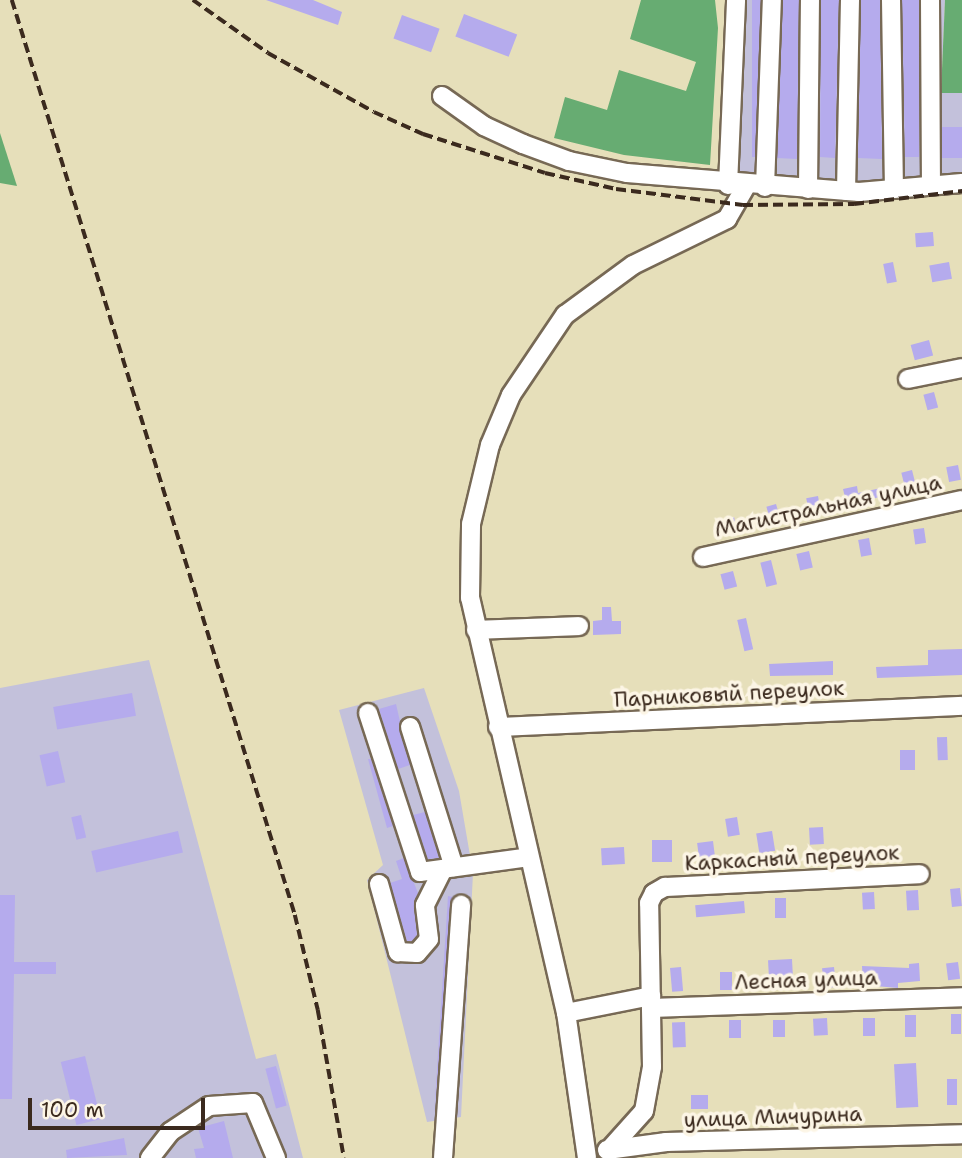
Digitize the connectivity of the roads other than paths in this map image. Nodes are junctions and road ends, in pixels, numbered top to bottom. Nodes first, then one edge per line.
1 (736, 0) edge
2 (772, 0) edge
3 (810, 0) edge
4 (850, 0) edge
5 (891, 0) edge
6 (930, 0) edge
7 (442, 96) dead end
8 (962, 183) edge
9 (727, 184) junction
10 (746, 186) junction
11 (931, 186) junction
12 (765, 187) junction
13 (808, 189) junction
14 (894, 189) junction
15 (846, 191) junction
16 (962, 368) edge
17 (908, 379) dead end
18 (962, 500) edge
19 (703, 557) dead end
20 (579, 626) dead end
21 (476, 630) junction
22 (962, 706) edge
23 (368, 713) dead end
24 (410, 727) dead end
25 (498, 727) junction
26 (529, 857) junction
27 (449, 868) junction
28 (920, 874) dead end
29 (379, 884) dead end
30 (461, 905) dead end
31 (962, 997) edge
32 (651, 1002) junction
33 (566, 1013) junction
34 (962, 1134) edge
35 (609, 1150) junction
36 (587, 1156) edge
37 (150, 1158) edge
38 (276, 1158) edge
39 (443, 1158) edge

1 - 9 street
2 - 12 street
3 - 13 street
4 - 15 street
5 - 14 street
6 - 11 street
7 - 9 street
8 - 11 street
9 - 10 street
10 - 12 street
10 - 21 street
11 - 14 street
12 - 13 street
13 - 15 street
14 - 15 street
16 - 17 street
18 - 19 street, Магистральная улица
20 - 21 street
21 - 25 street
22 - 25 street, Парниковый переулок
23 - 27 street
24 - 27 street
25 - 26 street
26 - 27 street
26 - 33 street
27 - 29 street
28 - 32 street, Каркасный переулок
30 - 39 street
31 - 32 street, Лесная улица
32 - 33 street, Лесная улица
32 - 35 street
33 - 36 street
34 - 35 street, улица Мичурина
35 - 36 street, улица Мичурина
37 - 38 street

